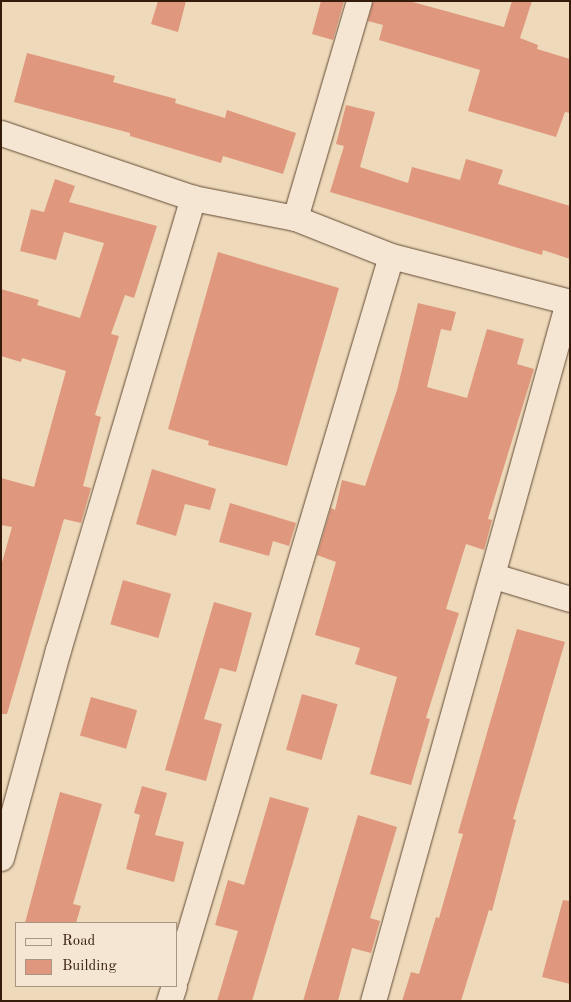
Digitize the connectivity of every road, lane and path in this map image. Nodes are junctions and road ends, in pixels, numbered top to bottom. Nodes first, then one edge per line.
1 (360, 1) edge
2 (1, 133) edge
3 (193, 198) junction
4 (295, 218) junction
5 (391, 256) junction
6 (569, 302) edge
7 (494, 576) junction
8 (570, 598) edge
9 (1, 858) edge
10 (178, 970) edge
11 (174, 987) edge
12 (169, 1001) edge
13 (373, 1001) edge

1 - 4 street
2 - 3 street
3 - 4 street
3 - 9 street
4 - 5 street
5 - 6 street
5 - 10 street
6 - 7 street
7 - 8 street
7 - 13 street
11 - 12 street

